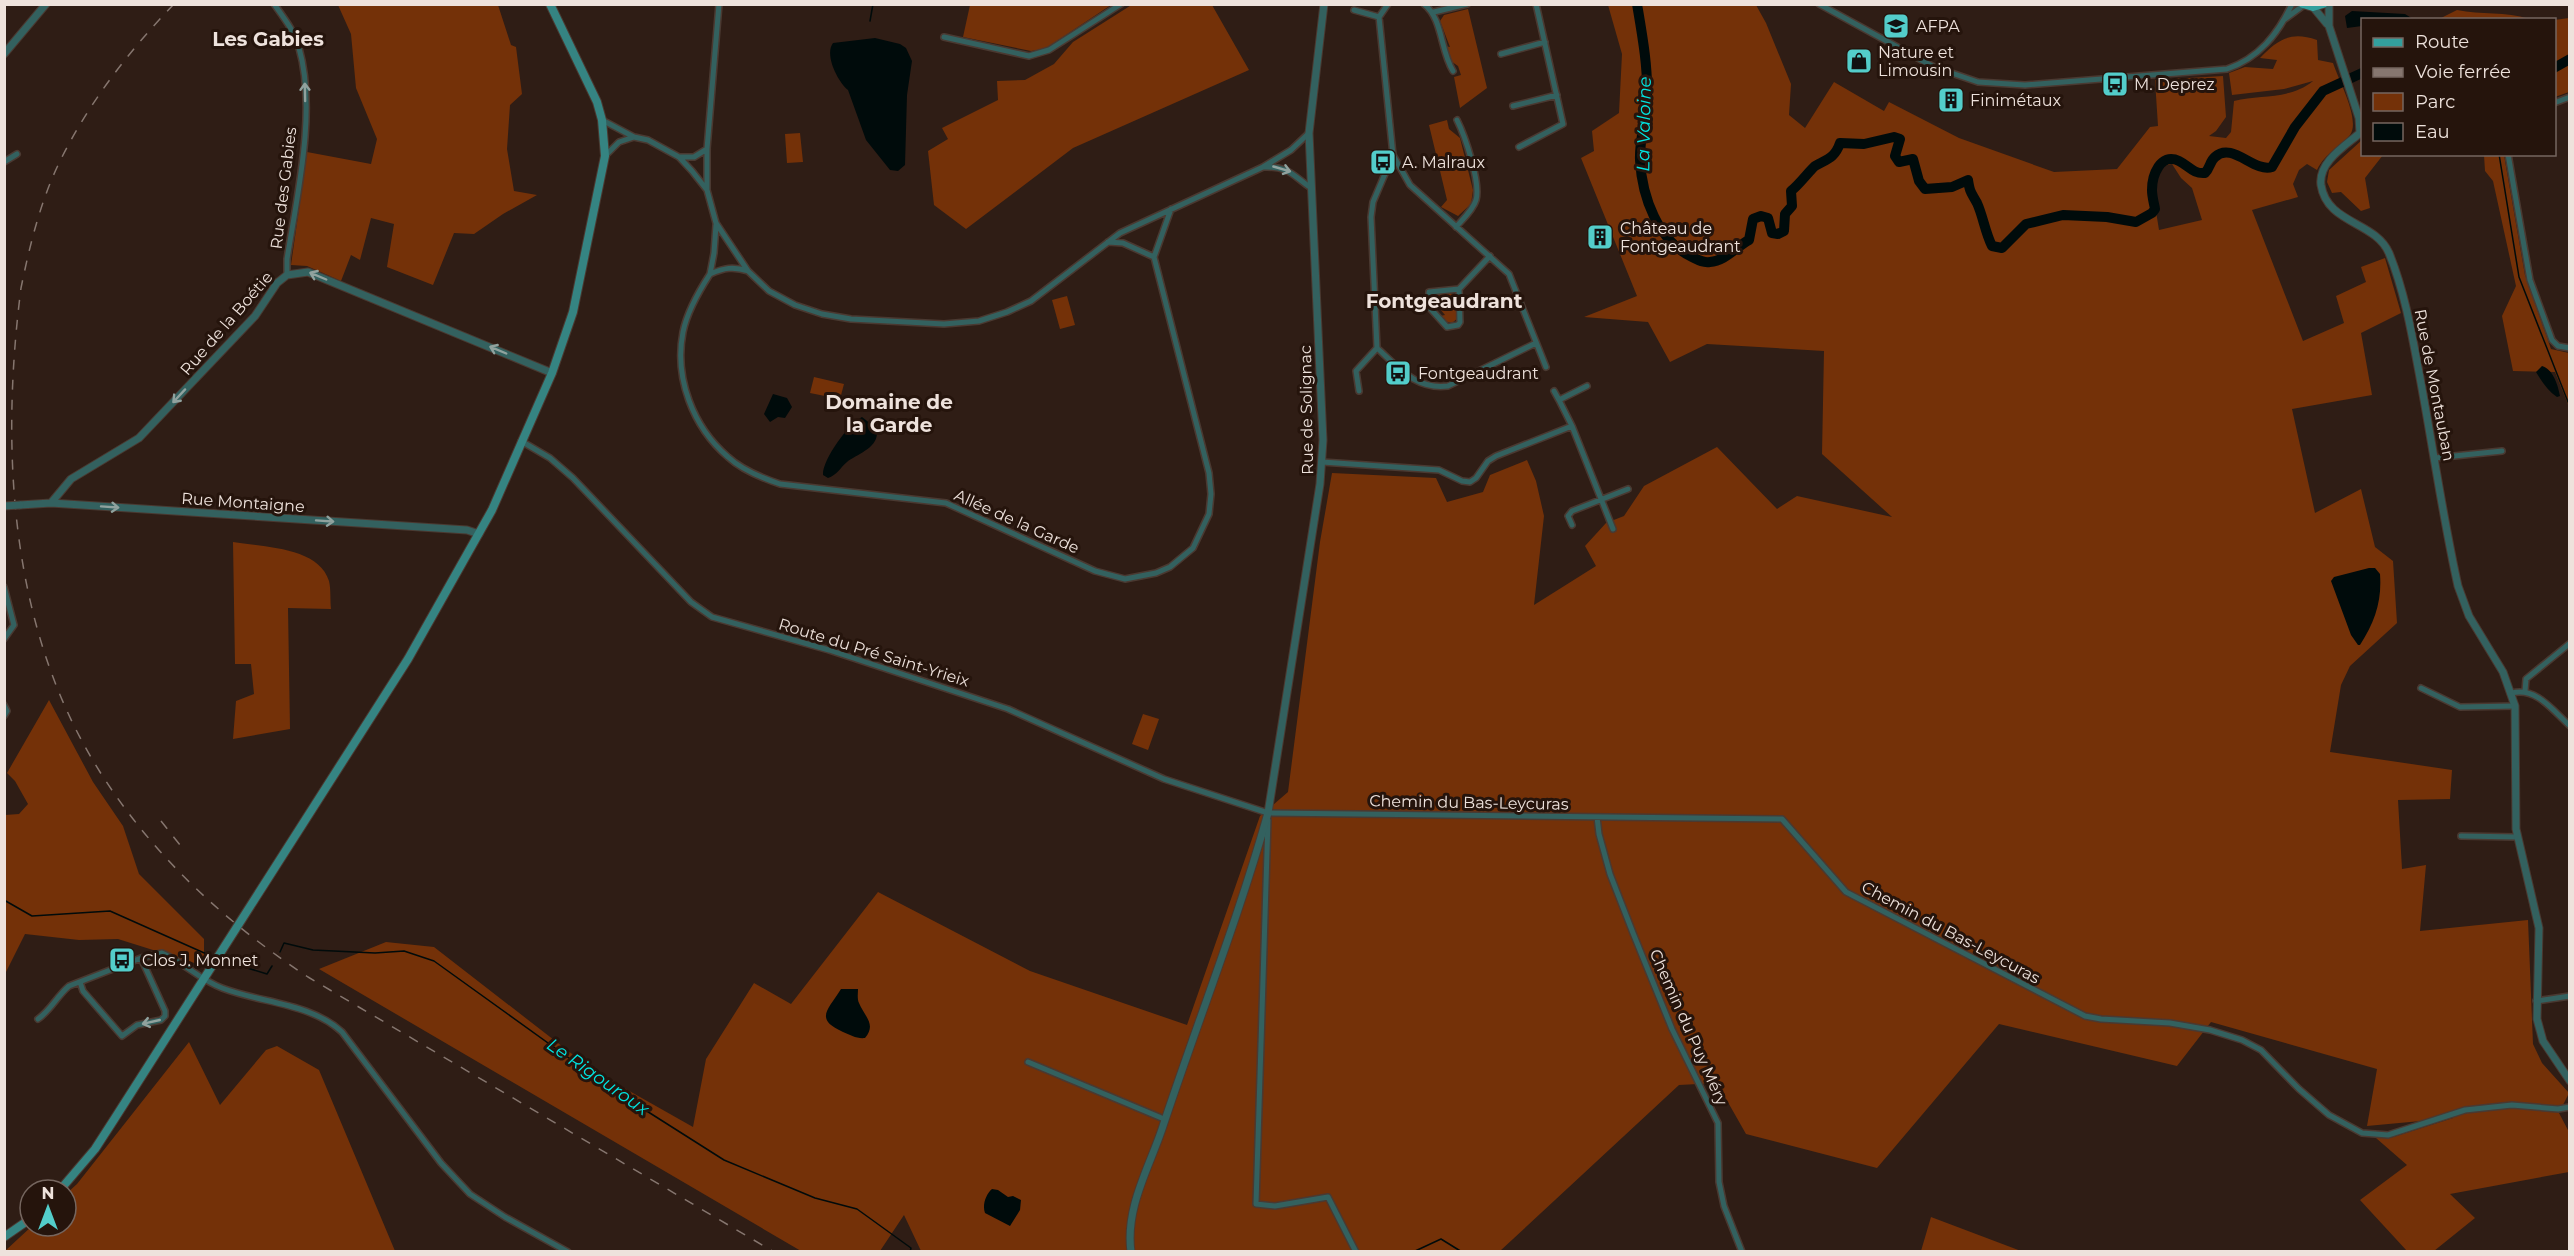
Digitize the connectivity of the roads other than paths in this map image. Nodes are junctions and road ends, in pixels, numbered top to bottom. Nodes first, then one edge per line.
1 (46, 4) edge
2 (274, 4) edge
3 (550, 4) edge
4 (718, 4) edge
5 (1121, 4) edge
6 (1324, 4) edge
7 (1388, 4) edge
8 (1424, 4) edge
9 (1467, 4) edge
10 (1536, 4) edge
11 (1819, 4) edge
12 (2292, 4) edge
13 (2323, 4) edge
14 (2329, 4) edge
15 (2307, 6) edge
16 (1354, 10) dead end
17 (1434, 12) junction
18 (1379, 16) junction
19 (2284, 20) junction
20 (2329, 26) junction
21 (944, 37) dead end
22 (1545, 42) junction
23 (4, 54) edge
24 (1501, 54) dead end
25 (1453, 71) dead end
26 (1557, 95) junction
27 (1513, 106) dead end
28 (2361, 118) edge
29 (602, 120) junction
30 (1456, 120) dead end
31 (1309, 133) junction
32 (634, 137) junction
33 (604, 139) junction
34 (619, 142) junction
35 (1519, 147) dead end
36 (707, 149) junction
37 (17, 154) dead end
38 (1393, 155) junction
39 (605, 156) junction
40 (2508, 156) edge
41 (679, 157) junction
42 (4, 162) edge
43 (1263, 167) junction
44 (1311, 188) junction
45 (707, 190) junction
46 (1171, 209) junction
47 (716, 223) junction
48 (1456, 227) junction
49 (1106, 242) junction
50 (1490, 256) junction
51 (1154, 257) junction
52 (748, 271) junction
53 (710, 274) junction
54 (287, 275) junction
55 (1459, 289) junction
56 (1536, 343) junction
57 (1377, 348) junction
58 (2570, 348) edge
59 (1546, 367) dead end
60 (552, 373) junction
61 (1587, 386) dead end
62 (1359, 391) dead end
63 (1554, 391) dead end
64 (1559, 400) junction
65 (1572, 426) junction
66 (521, 441) junction
67 (2502, 451) dead end
68 (2435, 458) junction
69 (1322, 462) junction
70 (1628, 489) dead end
71 (1600, 499) junction
72 (51, 503) junction
73 (4, 506) edge
74 (1572, 525) dead end
75 (1613, 529) dead end
76 (479, 534) junction
77 (5, 592) edge
78 (4, 639) edge
79 (2569, 644) edge
80 (2421, 688) dead end
81 (2525, 691) junction
82 (2512, 693) junction
83 (4, 705) edge
84 (2515, 706) junction
85 (4, 716) edge
86 (2570, 726) edge
87 (1268, 813) junction
88 (1597, 817) junction
89 (2461, 836) dead end
90 (2517, 837) junction
91 (141, 958) junction
92 (203, 977) junction
93 (80, 982) junction
94 (2570, 996) edge
95 (2536, 1001) junction
96 (38, 1019) dead end
97 (1028, 1062) dead end
98 (2570, 1069) edge
99 (2561, 1071) junction
100 (2570, 1081) edge
101 (2570, 1107) edge
102 (1164, 1119) junction
103 (70, 1178) edge
104 (18, 1227) edge
105 (4, 1237) edge
106 (568, 1251) edge
107 (1131, 1251) edge
108 (1356, 1251) edge
109 (1742, 1251) edge

1 - 23 street
54 -> 2 street, Rue des Gabies
3 - 29 main road
4 - 36 street
5 - 21 street
6 - 31 street, Rue de Solignac
7 - 18 street
8 - 17 street
9 - 17 street
10 - 22 street
11 - 19 street
12 - 19 street
13 - 15 main road
14 - 20 street
15 - 19 street
15 - 20 street
16 - 18 street
17 - 25 street
18 - 38 street
20 - 28 street
22 - 24 street
22 - 26 street
26 - 27 street
26 - 35 street
28 - 68 street, Rue de Montauban
29 - 32 street, Allée de la Garde
29 - 33 main road
30 - 48 street
31 - 43 street, Allée de la Garde
31 - 44 street, Rue de Solignac
32 - 34 street
32 - 41 street, Allée de la Garde
33 - 34 street
33 - 39 main road
34 - 39 street
36 - 41 street
36 - 45 street
37 - 42 street
38 - 48 street
38 - 57 street
39 - 60 main road
40 - 58 street
41 - 45 street, Allée de la Garde
43 -> 44 street
43 - 46 street, Allée de la Garde
44 - 69 street, Rue de Solignac
45 - 47 street, Allée de la Garde
46 - 49 street, Allée de la Garde
46 - 51 street
47 - 52 street, Allée de la Garde
47 - 53 street, Allée de la Garde
48 - 50 street
49 - 51 street
49 - 52 street, Allée de la Garde
50 - 55 street
50 - 56 street
51 - 53 street, Allée de la Garde
52 - 53 street
60 -> 54 street, Rue de la Boétie
54 -> 72 street, Rue de la Boétie
55 - 55 street
56 - 57 street
56 - 59 street
57 - 62 street
60 - 66 main road
61 - 64 street
63 - 64 street
64 - 65 street
65 - 69 street
65 - 71 street
66 - 76 main road
66 - 87 street, Route du Pré Saint-Yrieix
67 - 68 street
68 - 82 street, Rue de Montauban
69 - 87 street, Rue de Solignac
70 - 71 street
71 - 74 street
71 - 75 street
72 - 73 street, Rue Montaigne, bridge
72 -> 76 street, Rue Montaigne
76 - 92 main road
77 - 78 street
79 - 81 street
80 - 84 street
81 - 82 street
81 - 86 street
82 - 84 street, Rue de Montauban
83 - 85 street
84 - 90 street, Rue de Montauban
87 - 88 street, Chemin du Bas-Leycuras
87 - 102 street, Rue de Solignac
87 - 108 street
88 - 101 street, Chemin du Bas-Leycuras
88 - 109 street, Chemin du Puy Méry
89 - 90 street
90 - 95 street, Rue de Montauban
91 - 92 street
91 - 93 street
91 -> 93 street
92 - 103 main road
92 - 106 street
93 - 96 street
94 - 95 street
95 - 99 street, Rue de Montauban
97 - 102 street
98 - 99 street
99 - 100 street, Rue de Montauban
102 - 107 street, Rue de Solignac
104 - 105 main road

